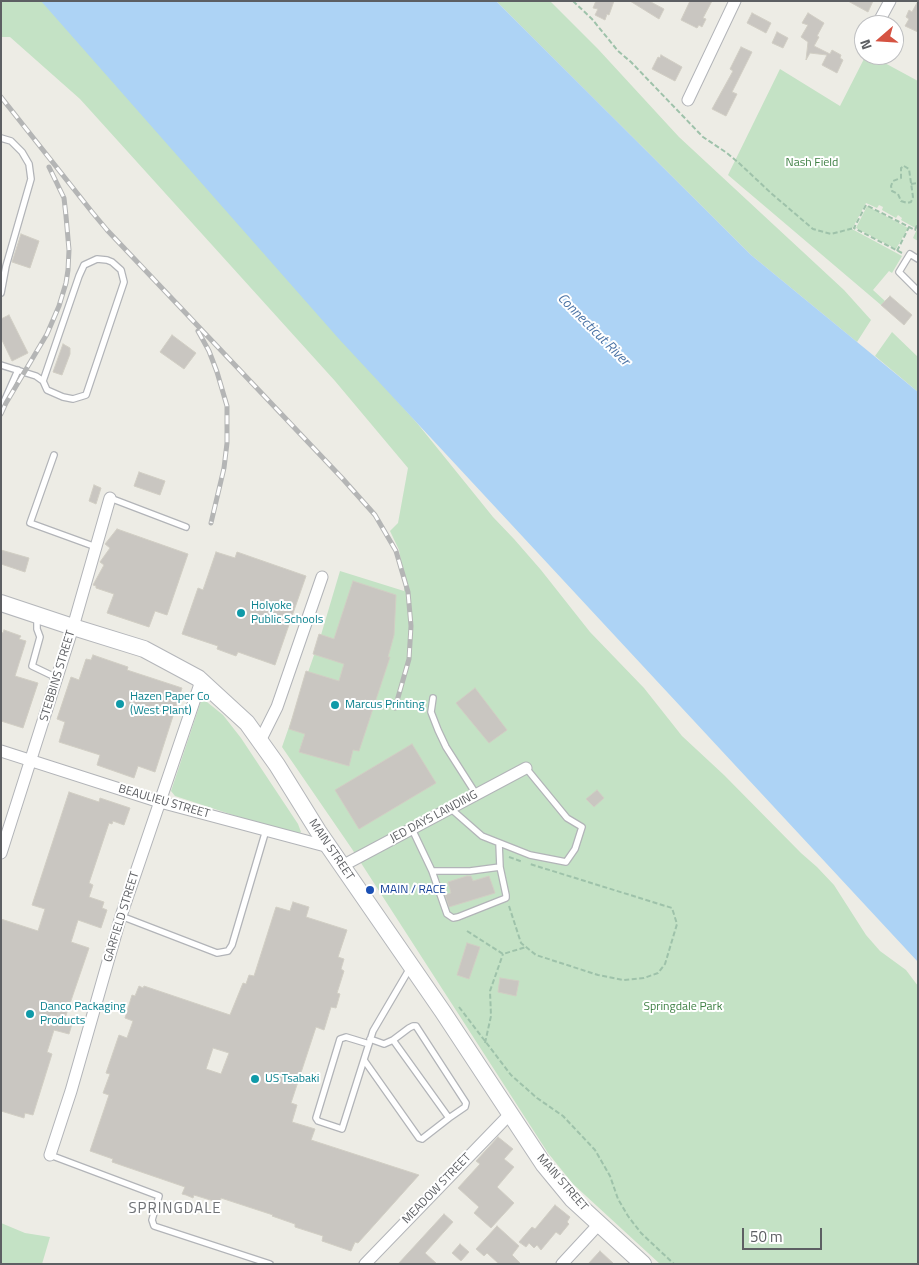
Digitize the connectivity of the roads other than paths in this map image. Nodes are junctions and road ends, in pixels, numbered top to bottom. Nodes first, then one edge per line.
1 (735, 1) edge
2 (890, 1) edge
3 (882, 15) edge
4 (688, 100) dead end
5 (1, 138) edge
6 (918, 259) edge
7 (918, 291) edge
8 (1, 293) edge
9 (1, 365) edge
10 (18, 370) junction
11 (43, 381) junction
12 (1, 403) edge
13 (54, 455) dead end
14 (110, 498) joint
15 (186, 527) dead end
16 (96, 547) junction
17 (322, 578) dead end
18 (1, 603) edge
19 (37, 615) junction
20 (73, 627) junction
21 (57, 678) junction
22 (201, 681) junction
23 (433, 698) dead end
24 (260, 741) junction
25 (1, 751) edge
26 (31, 761) junction
27 (526, 768) joint
28 (476, 794) junction
29 (160, 802) junction
30 (450, 808) junction
31 (412, 829) junction
32 (266, 830) junction
33 (499, 842) junction
34 (329, 846) junction
35 (1, 853) edge
36 (342, 866) junction
37 (500, 867) junction
38 (432, 871) junction
39 (121, 916) junction
40 (411, 966) junction
41 (393, 1040) junction
42 (370, 1042) junction
43 (364, 1060) junction
44 (510, 1114) junction
45 (449, 1118) junction
46 (50, 1155) joint
47 (599, 1224) junction
48 (270, 1264) edge
49 (365, 1264) edge
50 (562, 1264) edge
51 (643, 1264) edge

1 - 4 street
2 - 3 street
5 - 8 lane
6 - 7 lane
9 - 10 lane
10 - 11 lane
10 - 12 lane
11 - 11 lane
13 - 16 lane
14 - 15 lane
14 - 16 street, STEBBINS STREET
16 - 20 street, STEBBINS STREET
17 - 24 street
18 - 19 main road, MAIN STREET
19 - 20 main road, MAIN STREET
19 - 21 lane
20 - 21 street, STEBBINS STREET
20 - 22 main road, MAIN STREET
21 - 26 street, STEBBINS STREET
22 - 24 main road, MAIN STREET
22 - 29 street, GARFIELD STREET
23 - 28 lane
24 - 34 main road, MAIN STREET
25 - 26 street, BEAULIEU STREET
26 - 29 street, BEAULIEU STREET
26 - 35 street, STEBBINS STREET
27 - 28 street, JED DAYS LANDING
27 - 33 lane
28 - 30 street, JED DAYS LANDING
29 - 32 street, BEAULIEU STREET
29 - 39 street, GARFIELD STREET
30 - 31 street, JED DAYS LANDING
30 - 33 lane
31 - 36 street, JED DAYS LANDING
31 - 38 lane
32 - 34 street, BEAULIEU STREET
32 - 39 lane
33 - 37 lane
34 - 36 main road, MAIN STREET
36 - 40 main road, MAIN STREET
37 - 38 lane
37 - 38 lane
39 - 46 street, GARFIELD STREET
40 - 42 lane
40 - 44 main road, MAIN STREET
41 - 42 lane
41 - 45 lane
41 - 45 lane
42 - 43 lane
42 - 43 lane
43 - 45 lane
44 - 47 main road, MAIN STREET
44 - 49 street, MEADOW STREET
46 - 48 lane
47 - 50 street
47 - 51 main road, MAIN STREET

